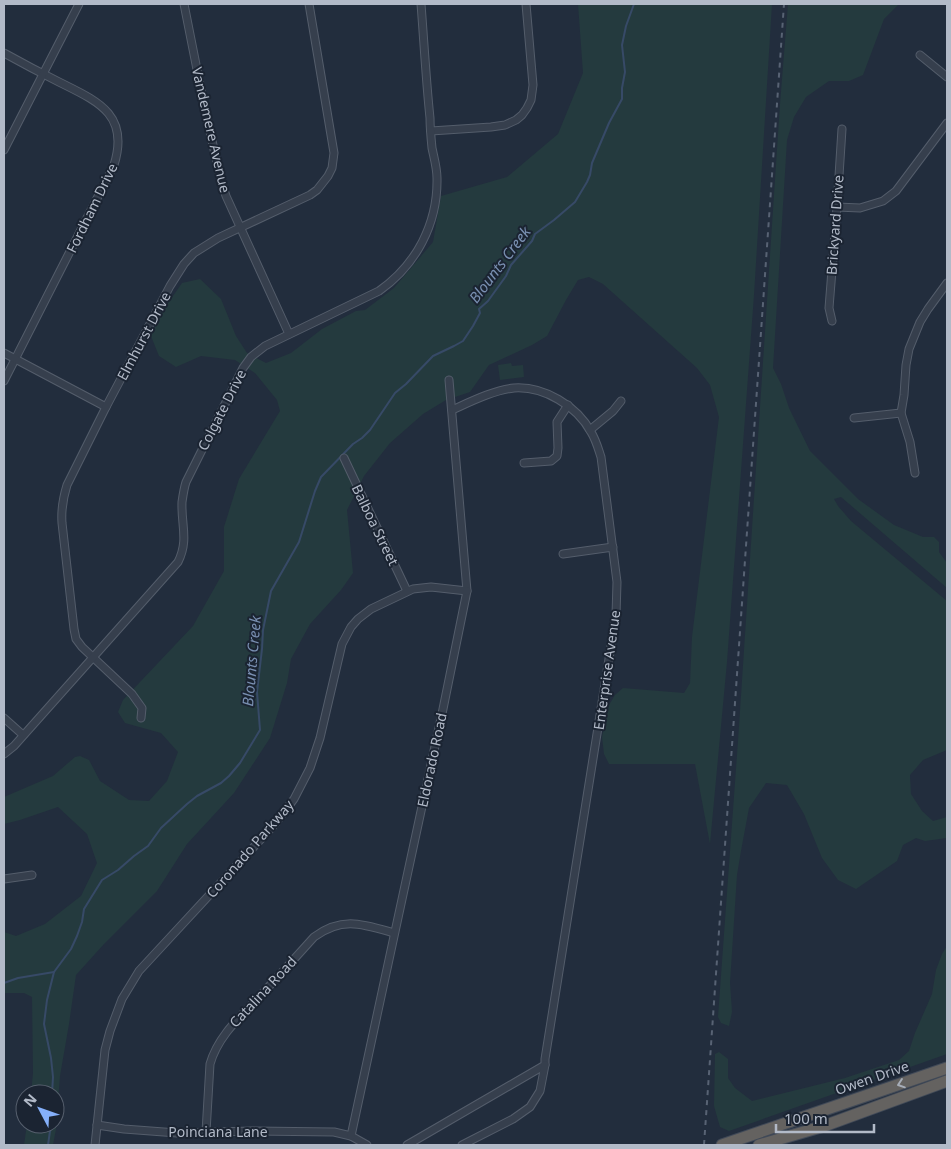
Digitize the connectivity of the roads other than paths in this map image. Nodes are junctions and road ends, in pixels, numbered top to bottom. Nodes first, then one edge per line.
1 (79, 4) edge
2 (184, 4) edge
3 (309, 4) edge
4 (421, 4) edge
5 (526, 4) edge
6 (4, 53) edge
7 (920, 55) dead end
8 (43, 74) junction
9 (947, 77) edge
10 (947, 123) edge
11 (842, 129) dead end
12 (431, 131) junction
13 (4, 150) edge
14 (838, 207) junction
15 (240, 228) junction
16 (947, 283) edge
17 (832, 321) dead end
18 (290, 334) junction
19 (4, 353) edge
20 (15, 359) junction
21 (450, 380) dead end
22 (4, 381) edge
23 (621, 401) dead end
24 (568, 405) junction
25 (106, 407) junction
26 (452, 410) junction
27 (901, 412) junction
28 (854, 418) dead end
29 (590, 430) junction
30 (344, 458) dead end
31 (524, 463) dead end
32 (915, 473) dead end
33 (612, 547) junction
34 (563, 554) dead end
35 (407, 591) junction
36 (467, 591) junction
37 (92, 658) junction
38 (4, 718) edge
39 (141, 718) dead end
40 (23, 735) junction
41 (4, 754) edge
42 (32, 875) dead end
43 (4, 879) edge
44 (394, 933) junction
45 (545, 1065) junction
46 (947, 1068) edge
47 (944, 1083) edge
48 (97, 1125) junction
49 (206, 1132) junction
50 (351, 1136) junction
51 (95, 1145) edge
52 (367, 1145) edge
53 (406, 1145) edge
54 (462, 1145) edge
55 (723, 1145) edge
56 (758, 1145) edge

1 - 8 street
2 - 15 street, Vandemere Avenue
3 - 15 street, Elmhurst Drive
4 - 12 street, Colgate Drive
5 - 12 street
6 - 8 street, Fordham Drive
7 - 9 street
8 - 13 street
8 - 20 street, Fordham Drive
10 - 14 street
11 - 14 street, Brickyard Drive
12 - 18 street, Colgate Drive
14 - 17 street, Brickyard Drive
15 - 18 street, Vandemere Avenue
15 - 25 street, Elmhurst Drive
16 - 27 street
18 - 37 street, Colgate Drive
19 - 20 street
20 - 22 street, Fordham Drive
20 - 25 street
21 - 26 street, Eldorado Road
23 - 29 street
24 - 26 street, Enterprise Avenue
24 - 29 street, Enterprise Avenue
24 - 31 street
25 - 37 street, Elmhurst Drive
26 - 36 street, Eldorado Road
27 - 28 street
27 - 32 street
29 - 33 street, Enterprise Avenue
30 - 35 street, Balboa Street
33 - 34 street
33 - 45 street, Enterprise Avenue
35 - 36 street, Coronado Parkway
35 - 48 street, Coronado Parkway
36 - 44 street, Eldorado Road
37 - 39 street, Elmhurst Drive
37 - 40 street, Colgate Drive
38 - 40 street
40 - 41 street, Colgate Drive
42 - 43 street
44 - 49 street, Catalina Road
44 - 50 street, Eldorado Road
45 - 53 street
45 - 54 street, Enterprise Avenue
46 -> 55 highway, Owen Drive
47 - 56 highway, Owen Drive
48 - 49 street, Poinciana Lane
48 - 51 street, Coronado Parkway
49 - 50 street, Poinciana Lane
50 - 52 street, Poinciana Lane

